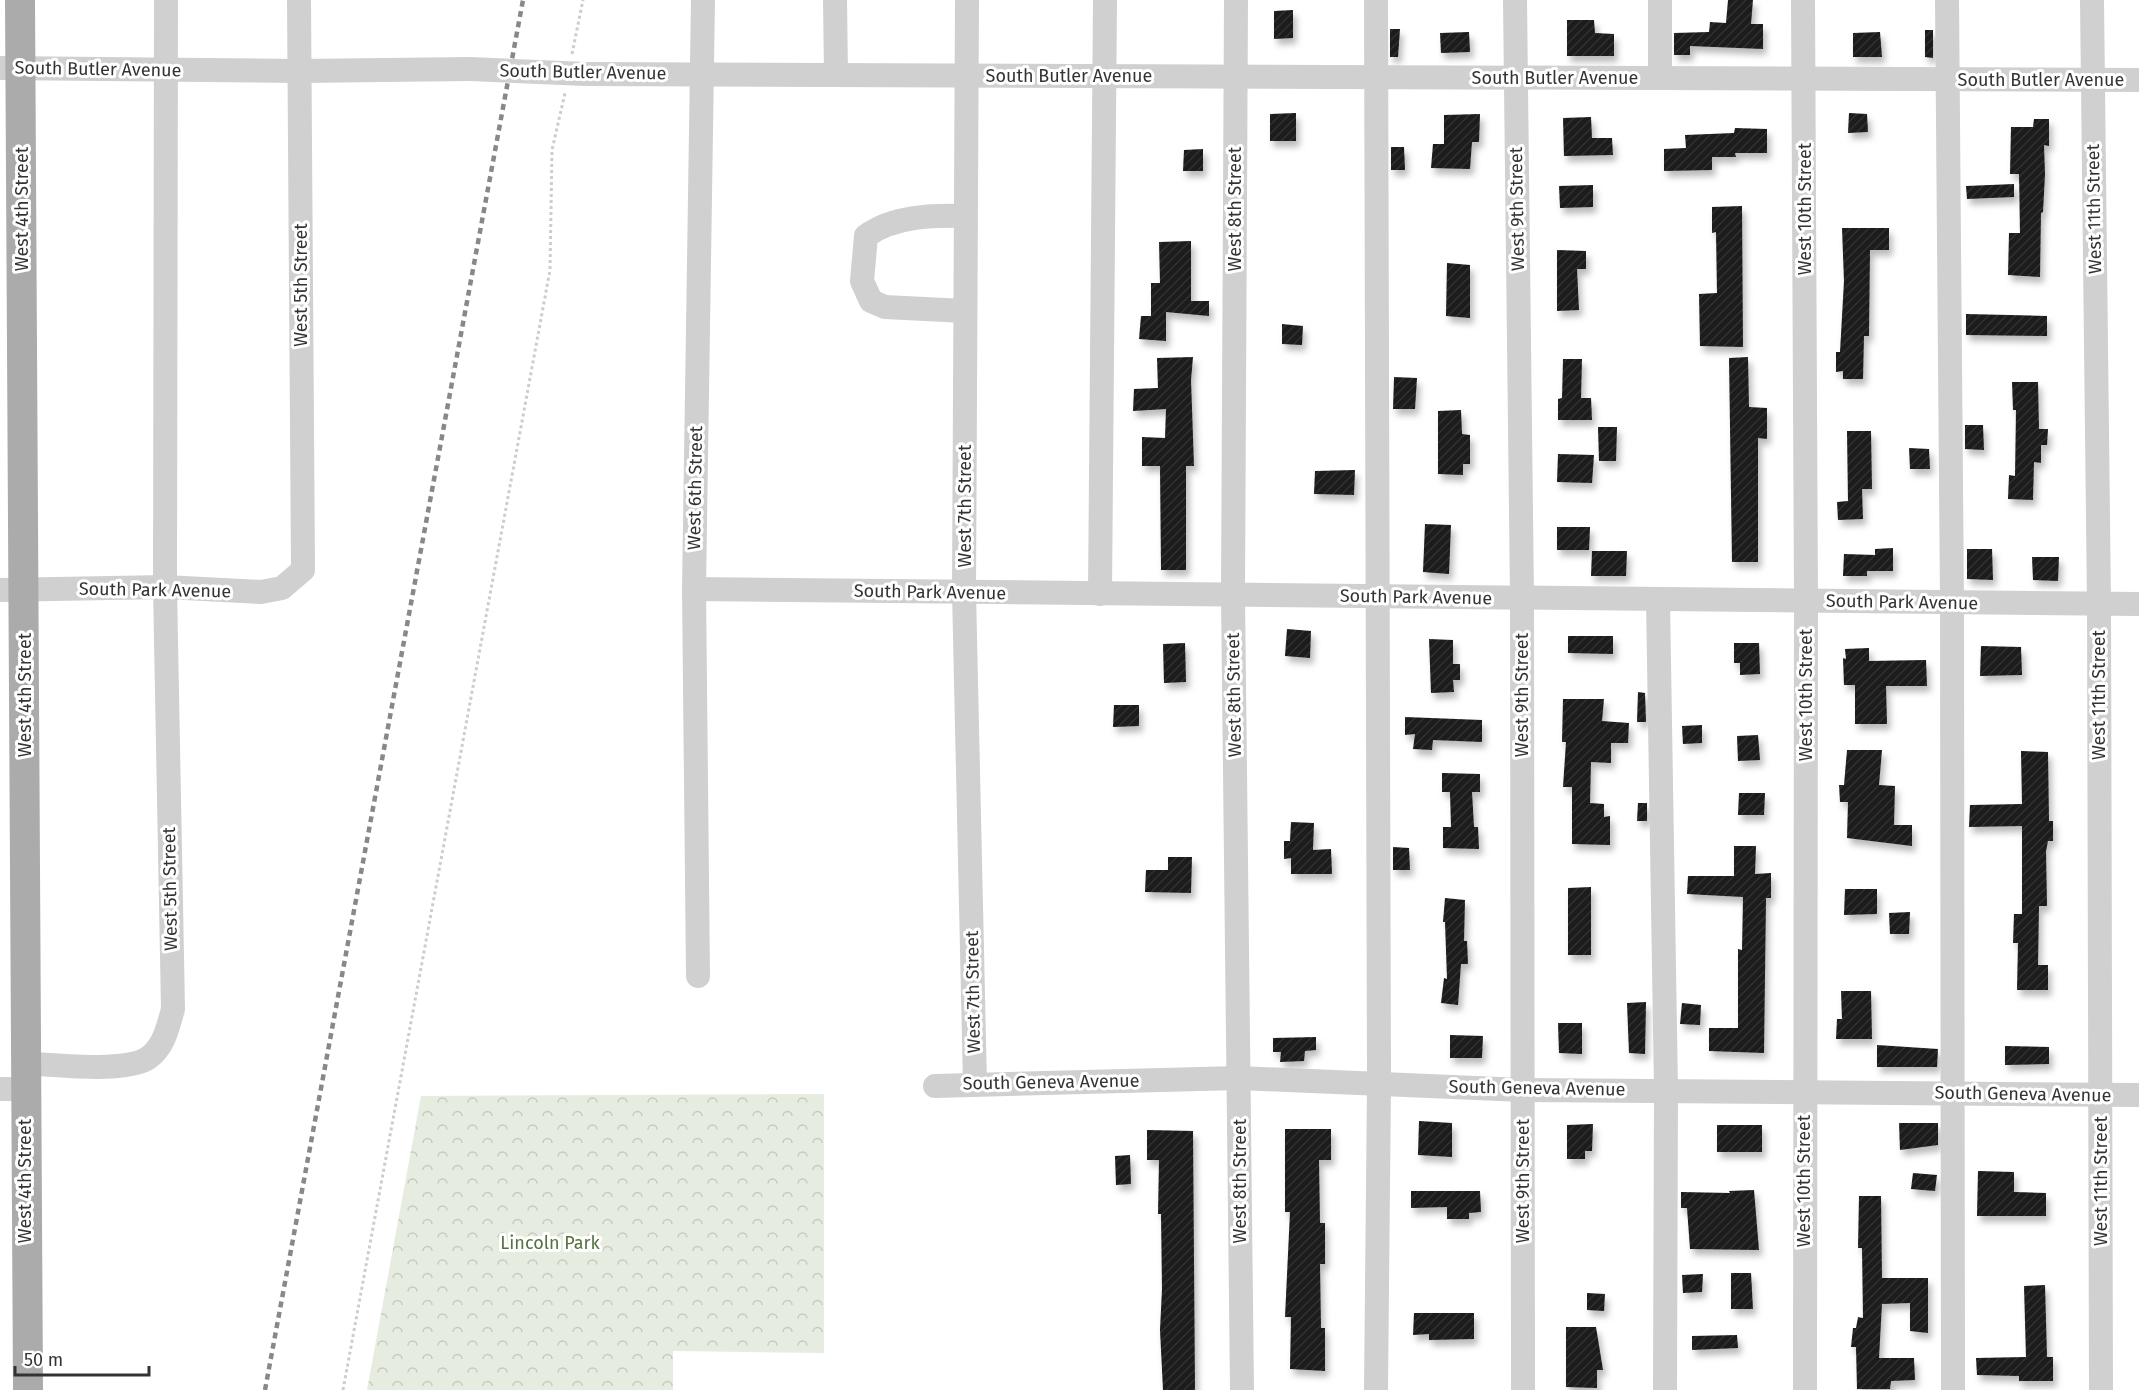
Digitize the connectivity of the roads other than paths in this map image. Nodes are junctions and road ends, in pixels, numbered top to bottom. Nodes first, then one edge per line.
1 (20, 0) edge
2 (166, 0) edge
3 (298, 0) edge
4 (703, 0) edge
5 (835, 0) edge
6 (967, 0) edge
7 (1105, 0) edge
8 (1236, 0) edge
9 (1376, 0) edge
10 (1515, 0) edge
11 (1660, 0) edge
12 (1803, 0) edge
13 (1947, 0) edge
14 (2092, 0) edge
15 (10, 68) edge
16 (167, 69) junction
17 (299, 71) junction
18 (702, 74) junction
19 (836, 75) junction
20 (966, 75) junction
21 (1105, 76) junction
22 (1235, 76) junction
23 (1376, 77) junction
24 (1515, 78) junction
25 (1660, 78) junction
26 (1804, 79) junction
27 (1947, 80) junction
28 (2092, 80) junction
29 (2139, 80) edge
30 (965, 216) junction
31 (965, 310) junction
32 (303, 570) joint
33 (165, 587) junction
34 (694, 589) junction
35 (12, 590) edge
36 (964, 592) junction
37 (1100, 594) junction
38 (1233, 595) junction
39 (1376, 596) junction
40 (1522, 598) junction
41 (1658, 600) junction
42 (1806, 601) junction
43 (1952, 603) junction
44 (2099, 604) junction
45 (2139, 604) edge
46 (698, 976) dead end
47 (1239, 1078) junction
48 (16, 1080) edge
49 (975, 1084) junction
50 (1379, 1084) junction
51 (935, 1086) dead end
52 (1523, 1090) junction
53 (1666, 1090) junction
54 (1803, 1091) junction
55 (1952, 1093) junction
56 (2101, 1095) junction
57 (2139, 1095) edge
58 (28, 1390) edge
59 (1242, 1390) edge
60 (1376, 1390) edge
61 (1523, 1390) edge
62 (1665, 1390) edge
63 (1805, 1390) edge
64 (1953, 1390) edge
65 (2101, 1390) edge

1 - 15 main road, West 4th Street
2 - 16 street, West 5th Street
3 - 17 street, West 5th Street
4 - 18 street, West 6th Street
5 - 19 street
6 - 20 street, West 7th Street
7 - 21 street
8 - 22 street, West 8th Street
9 - 23 street
10 - 24 street, West 9th Street
11 - 25 street
12 - 26 street, West 10th Street
13 - 27 street
14 - 28 street, West 11th Street
15 - 16 street, South Butler Avenue
15 - 35 main road, West 4th Street
16 - 17 street, South Butler Avenue
16 - 33 street, West 5th Street
17 - 18 street, South Butler Avenue, bridge
17 - 32 street, West 5th Street
18 - 19 street, South Butler Avenue
18 - 34 street, West 6th Street
19 - 20 street, South Butler Avenue
20 - 21 street, South Butler Avenue
20 - 30 street, West 7th Street
21 - 22 street, South Butler Avenue
21 - 37 street
22 - 23 street, South Butler Avenue
22 - 38 street, West 8th Street
23 - 24 street, South Butler Avenue
23 - 39 street
24 - 25 street, South Butler Avenue
24 - 40 street, West 9th Street
25 - 26 street, South Butler Avenue
26 - 27 street, South Butler Avenue
26 - 42 street, West 10th Street
27 - 28 street, South Butler Avenue
27 - 43 street
28 - 29 street, South Butler Avenue
28 - 44 street, West 11th Street
30 - 31 street, West 7th Street
30 - 31 street
31 - 36 street, West 7th Street
32 - 33 street, South Park Avenue
33 - 35 street, South Park Avenue
33 - 48 street, West 5th Street
34 - 36 street, South Park Avenue
34 - 46 street, West 6th Street
35 - 48 main road, West 4th Street
36 - 37 street, South Park Avenue
36 - 49 street, West 7th Street
37 - 38 street, South Park Avenue
38 - 39 street, South Park Avenue
38 - 47 street, West 8th Street
39 - 40 street, South Park Avenue
39 - 50 street
40 - 41 street, South Park Avenue
40 - 52 street, West 9th Street
41 - 42 street, South Park Avenue
41 - 53 street
42 - 43 street, South Park Avenue
42 - 54 street, West 10th Street
43 - 44 street, South Park Avenue
43 - 55 street
44 - 45 street, South Park Avenue
44 - 56 street, West 11th Street
47 - 49 street, South Geneva Avenue
47 - 50 street, South Geneva Avenue
47 - 59 street, West 8th Street
48 - 58 main road, West 4th Street
49 - 51 street, South Geneva Avenue
50 - 52 street, South Geneva Avenue
50 - 60 street
52 - 53 street, South Geneva Avenue
52 - 61 street, West 9th Street
53 - 54 street, South Geneva Avenue
53 - 62 street
54 - 55 street, South Geneva Avenue
54 - 63 street, West 10th Street
55 - 56 street, South Geneva Avenue
55 - 64 street
56 - 57 street, South Geneva Avenue
56 - 65 street, West 11th Street

